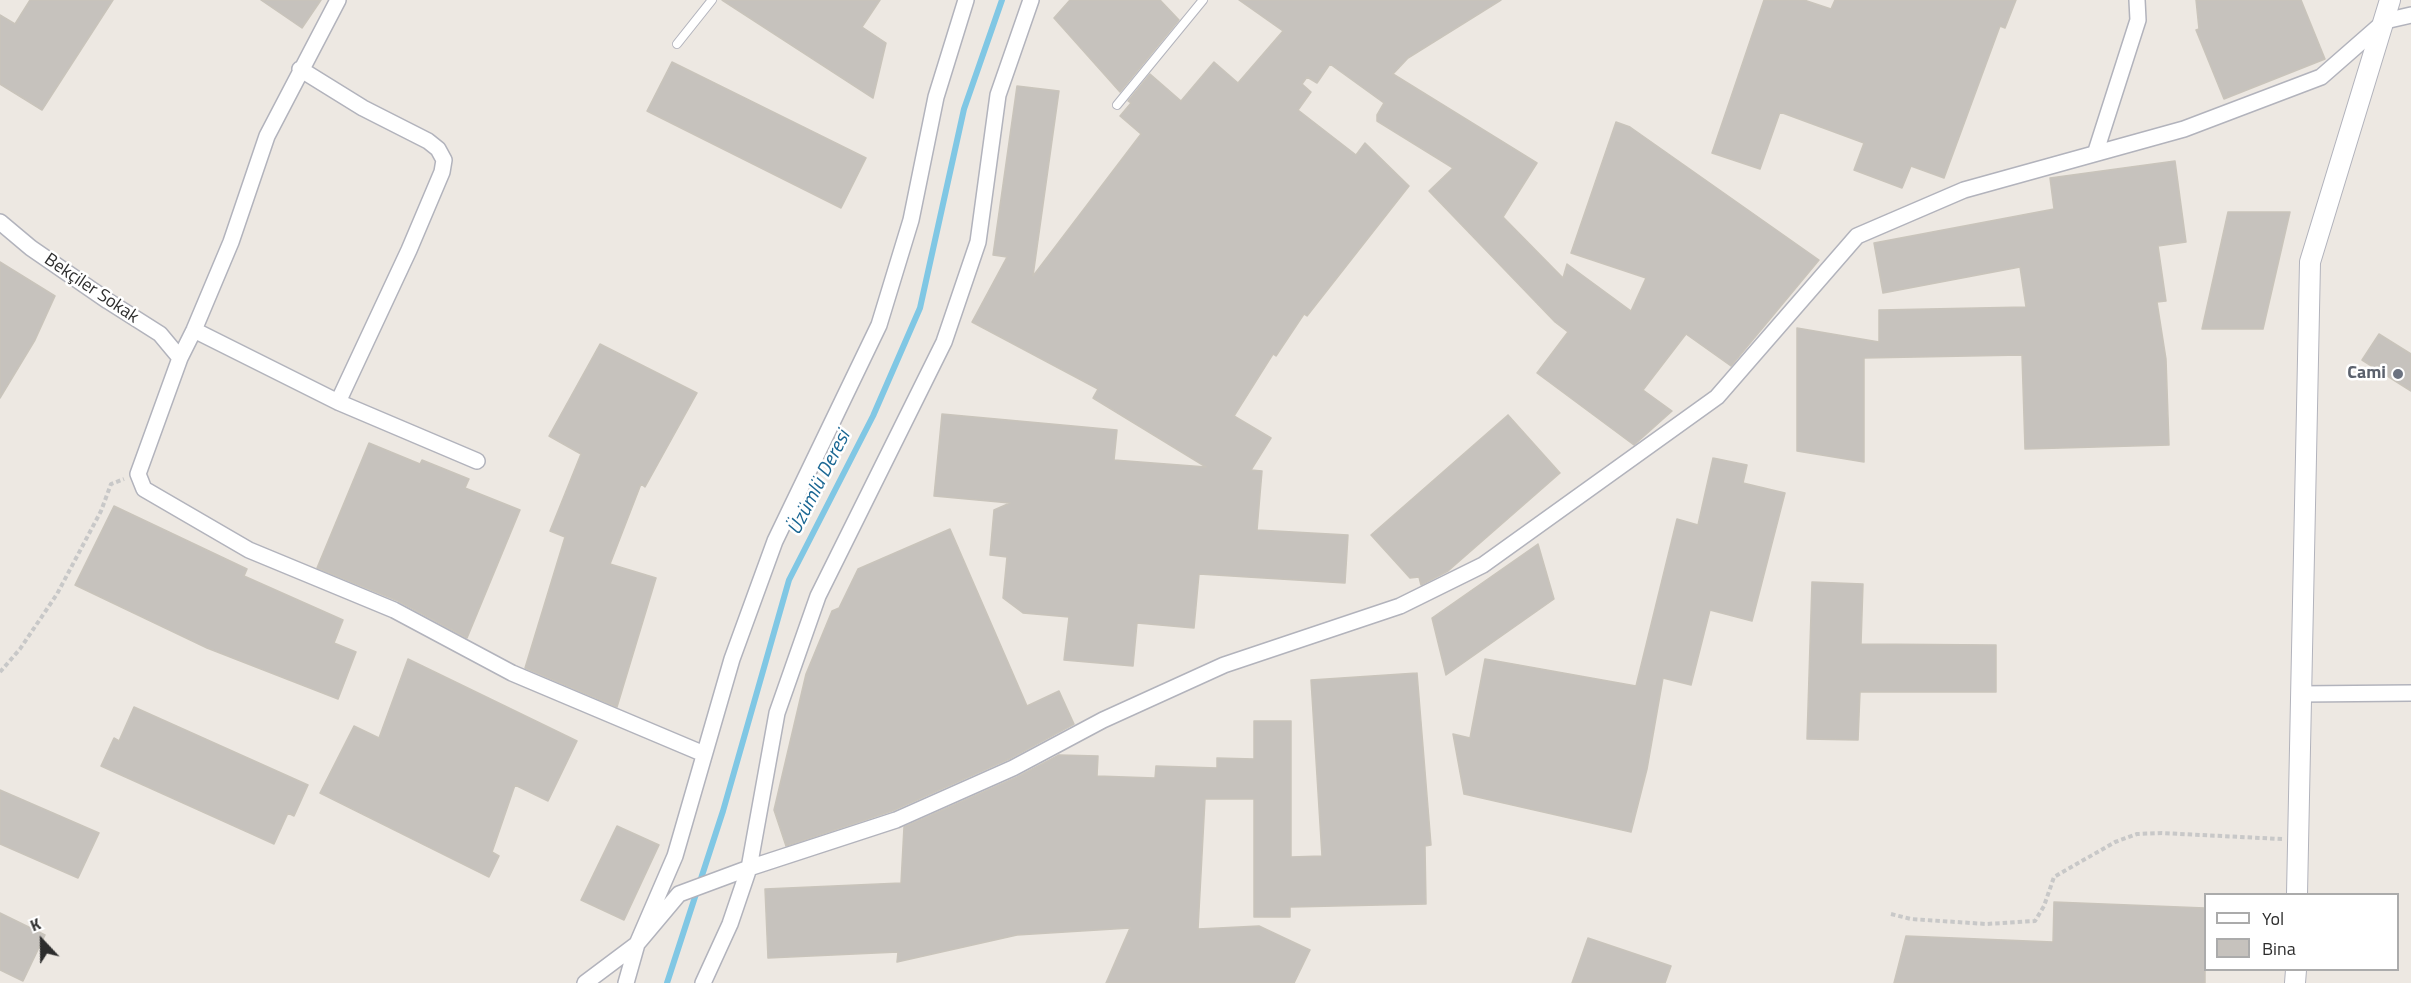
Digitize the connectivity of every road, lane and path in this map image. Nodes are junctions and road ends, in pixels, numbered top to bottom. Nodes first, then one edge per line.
1 (338, 0) edge
2 (712, 0) edge
3 (966, 0) edge
4 (1031, 0) edge
5 (1203, 0) edge
6 (2136, 0) edge
7 (2390, 0) edge
8 (2411, 15) edge
9 (2385, 21) junction
10 (677, 44) dead end
11 (300, 69) junction
12 (1118, 105) dead end
13 (2096, 152) junction
14 (0, 222) edge
15 (194, 330) junction
16 (180, 358) junction
17 (338, 402) junction
18 (477, 460) dead end
19 (138, 474) junction
20 (0, 672) edge
21 (2411, 693) edge
22 (2300, 694) junction
23 (704, 754) junction
24 (2298, 840) junction
25 (749, 868) junction
26 (2297, 893) edge
27 (1891, 914) dead end
28 (637, 944) junction
29 (585, 983) edge
30 (626, 983) edge
31 (704, 983) edge

1 - 11 street
2 - 10 lane
3 - 23 street
4 - 25 street
5 - 12 lane
6 - 13 street
7 - 9 street
8 - 9 street
9 - 13 street
9 - 22 street
11 - 15 street
11 - 17 street
13 - 25 street
14 - 16 street, Bekçiler Sokak
15 - 16 street
15 - 17 street
16 - 19 street
17 - 18 street
19 - 20 path
19 - 23 street
21 - 22 street
22 - 24 street
23 - 28 street
24 - 26 street
24 - 27 path
25 - 28 street
25 - 31 street
28 - 29 street
28 - 30 street

